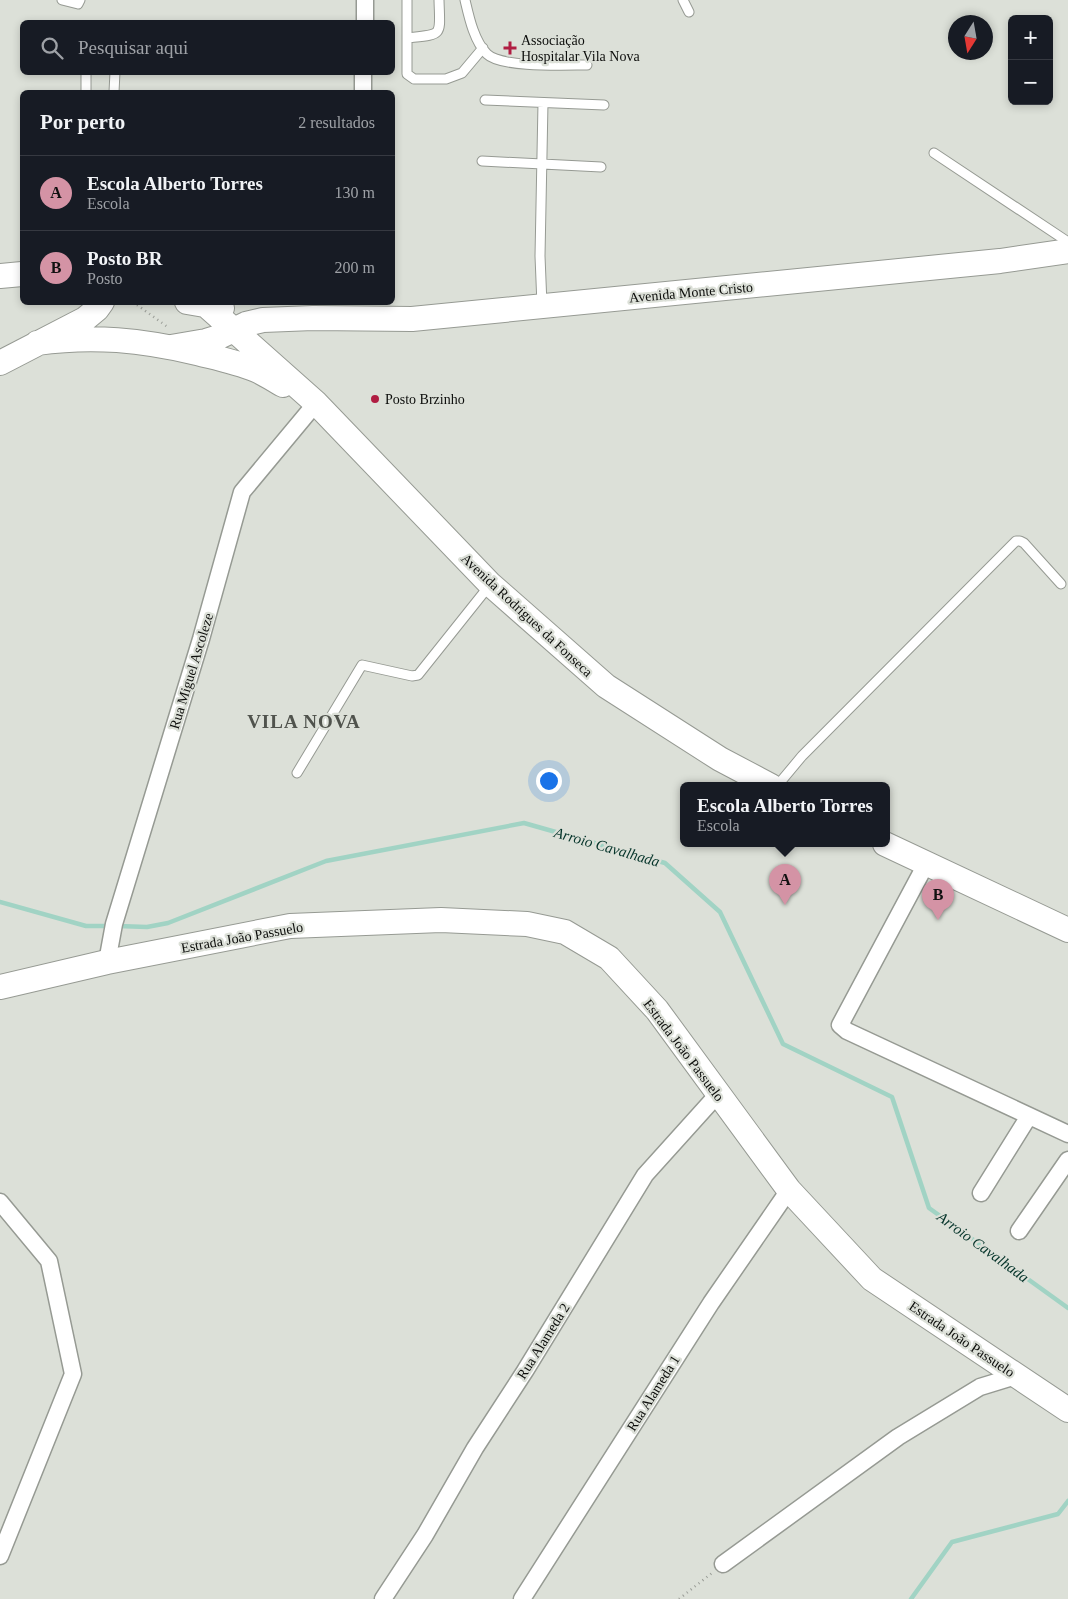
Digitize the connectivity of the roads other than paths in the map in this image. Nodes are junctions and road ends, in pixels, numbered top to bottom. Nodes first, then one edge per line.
1 (62, 0) edge
2 (365, 0) edge
3 (407, 0) edge
4 (439, 0) edge
5 (465, 0) edge
6 (683, 0) edge
7 (80, 1) edge
8 (689, 12) dead end
9 (364, 20) edge
10 (407, 38) junction
11 (483, 48) junction
12 (587, 65) dead end
13 (86, 75) edge
14 (115, 75) edge
15 (363, 75) edge
16 (86, 90) edge
17 (114, 90) edge
18 (363, 90) edge
19 (485, 100) dead end
20 (543, 103) junction
21 (604, 105) dead end
22 (934, 153) dead end
23 (482, 162) dead end
24 (541, 164) junction
25 (601, 167) dead end
26 (1068, 242) edge
27 (1068, 251) edge
28 (20, 274) edge
29 (0, 276) edge
30 (98, 305) edge
31 (197, 305) edge
32 (542, 306) junction
33 (358, 311) edge
34 (314, 318) junction
35 (234, 329) junction
36 (126, 340) junction
37 (37, 343) junction
38 (171, 347) junction
39 (0, 363) edge
40 (316, 403) junction
41 (490, 584) junction
42 (1062, 584) dead end
43 (297, 773) dead end
44 (763, 782) edge
45 (780, 782) edge
46 (890, 846) edge
47 (926, 864) junction
48 (1068, 930) edge
49 (107, 962) junction
50 (0, 987) edge
51 (718, 1094) junction
52 (1029, 1116) junction
53 (1068, 1134) edge
54 (1068, 1160) edge
55 (789, 1190) junction
56 (982, 1193) dead end
57 (0, 1202) edge
58 (1019, 1231) dead end
59 (1016, 1376) junction
60 (1068, 1410) edge
61 (0, 1556) edge
62 (723, 1564) road end
63 (383, 1599) edge
64 (522, 1599) edge

1 - 7 lane
2 - 9 street
3 - 10 lane
4 - 10 lane
5 - 11 lane
6 - 8 lane
10 - 11 lane
11 - 12 lane
13 - 16 lane
14 - 17 lane
15 - 18 street
19 - 20 lane
20 - 21 lane
20 - 24 lane
22 - 26 lane
23 - 24 lane
24 - 25 lane
24 - 32 lane
27 - 32 main road, Avenida Monte Cristo
28 - 29 main road
30 - 36 main road
30 - 37 main road
31 - 34 main road, Avenida Monte Cristo
31 - 35 main road, Avenida Rodrigues da Fonseca
32 - 33 main road, Avenida Monte Cristo
33 - 34 main road, Avenida Monte Cristo
34 - 35 main road, Avenida Monte Cristo
35 - 38 main road, Avenida Monte Cristo
35 - 40 main road, Avenida Rodrigues da Fonseca
36 - 37 main road
36 - 38 main road
37 - 39 main road
38 - 40 main road, Avenida Rodrigues da Fonseca
40 - 41 main road, Avenida Rodrigues da Fonseca
40 - 49 street, Rua Miguel Ascoleze
41 - 43 lane
41 - 44 main road, Avenida Rodrigues da Fonseca
42 - 45 lane
46 - 47 main road
47 - 48 main road
47 - 52 street
49 - 50 main road, Estrada João Passuelo
49 - 51 main road, Estrada João Passuelo
51 - 55 main road, Estrada João Passuelo
51 - 63 street, Rua Alameda 2
52 - 53 street
52 - 56 street
54 - 58 street
55 - 59 main road, Estrada João Passuelo
55 - 64 street, Rua Alameda 1
57 - 61 street
59 - 60 main road, Estrada João Passuelo
59 - 62 street

